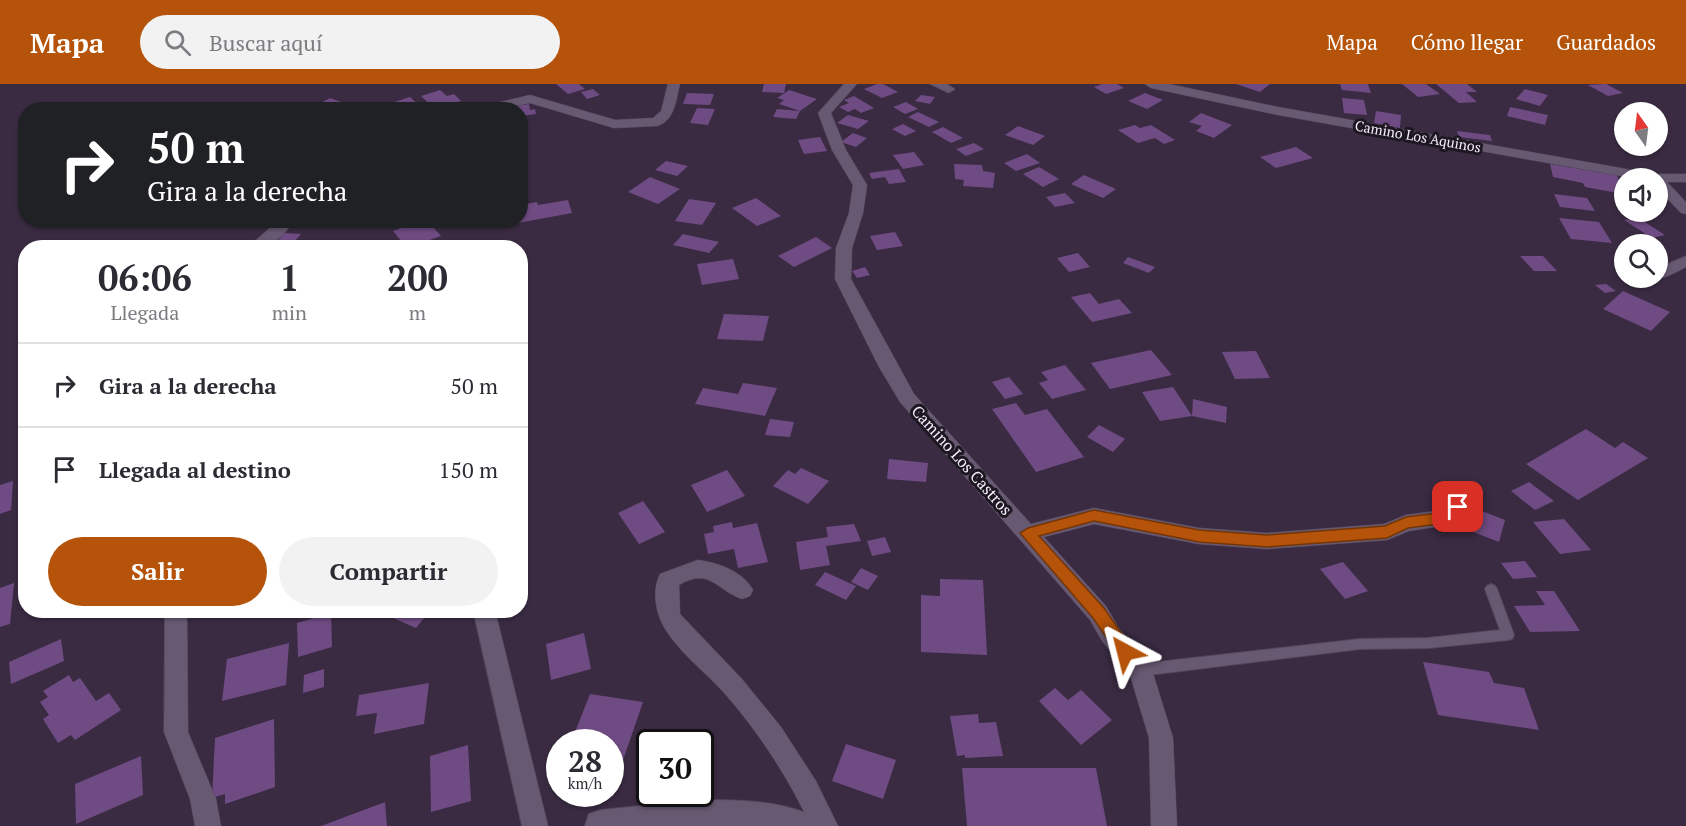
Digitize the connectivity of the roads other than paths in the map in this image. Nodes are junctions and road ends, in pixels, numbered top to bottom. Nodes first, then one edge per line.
1 (674, 84) edge
2 (851, 84) edge
3 (936, 84) edge
4 (1151, 84) edge
5 (949, 89) dead end
6 (513, 91) dead end
7 (514, 102) edge
8 (600, 120) junction
9 (1614, 171) edge
10 (1686, 178) edge
11 (1668, 179) edge
12 (1679, 199) edge
13 (1686, 210) edge
14 (281, 228) edge
15 (266, 240) edge
16 (1686, 261) edge
17 (1668, 269) edge
18 (1458, 507) dead end
19 (1028, 533) junction
20 (1491, 589) dead end
21 (742, 590) dead end
22 (176, 618) edge
23 (486, 618) edge
24 (1140, 670) junction
25 (208, 826) edge
26 (535, 826) edge
27 (601, 826) edge
28 (796, 826) edge
29 (825, 826) edge
30 (1164, 826) edge

1 - 8 street
2 - 19 street, Camino Los Castros
3 - 5 street
4 - 9 street, Camino Los Aquinos
6 - 8 street
7 - 8 street
10 - 11 street, Camino Los Aquinos
12 - 13 street
14 - 15 street
16 - 17 street
18 - 19 street
19 - 24 street, Camino Los Castros
20 - 24 lane
21 - 29 street
22 - 25 street
23 - 26 street
24 - 30 street, Camino Los Castros
27 - 28 street

